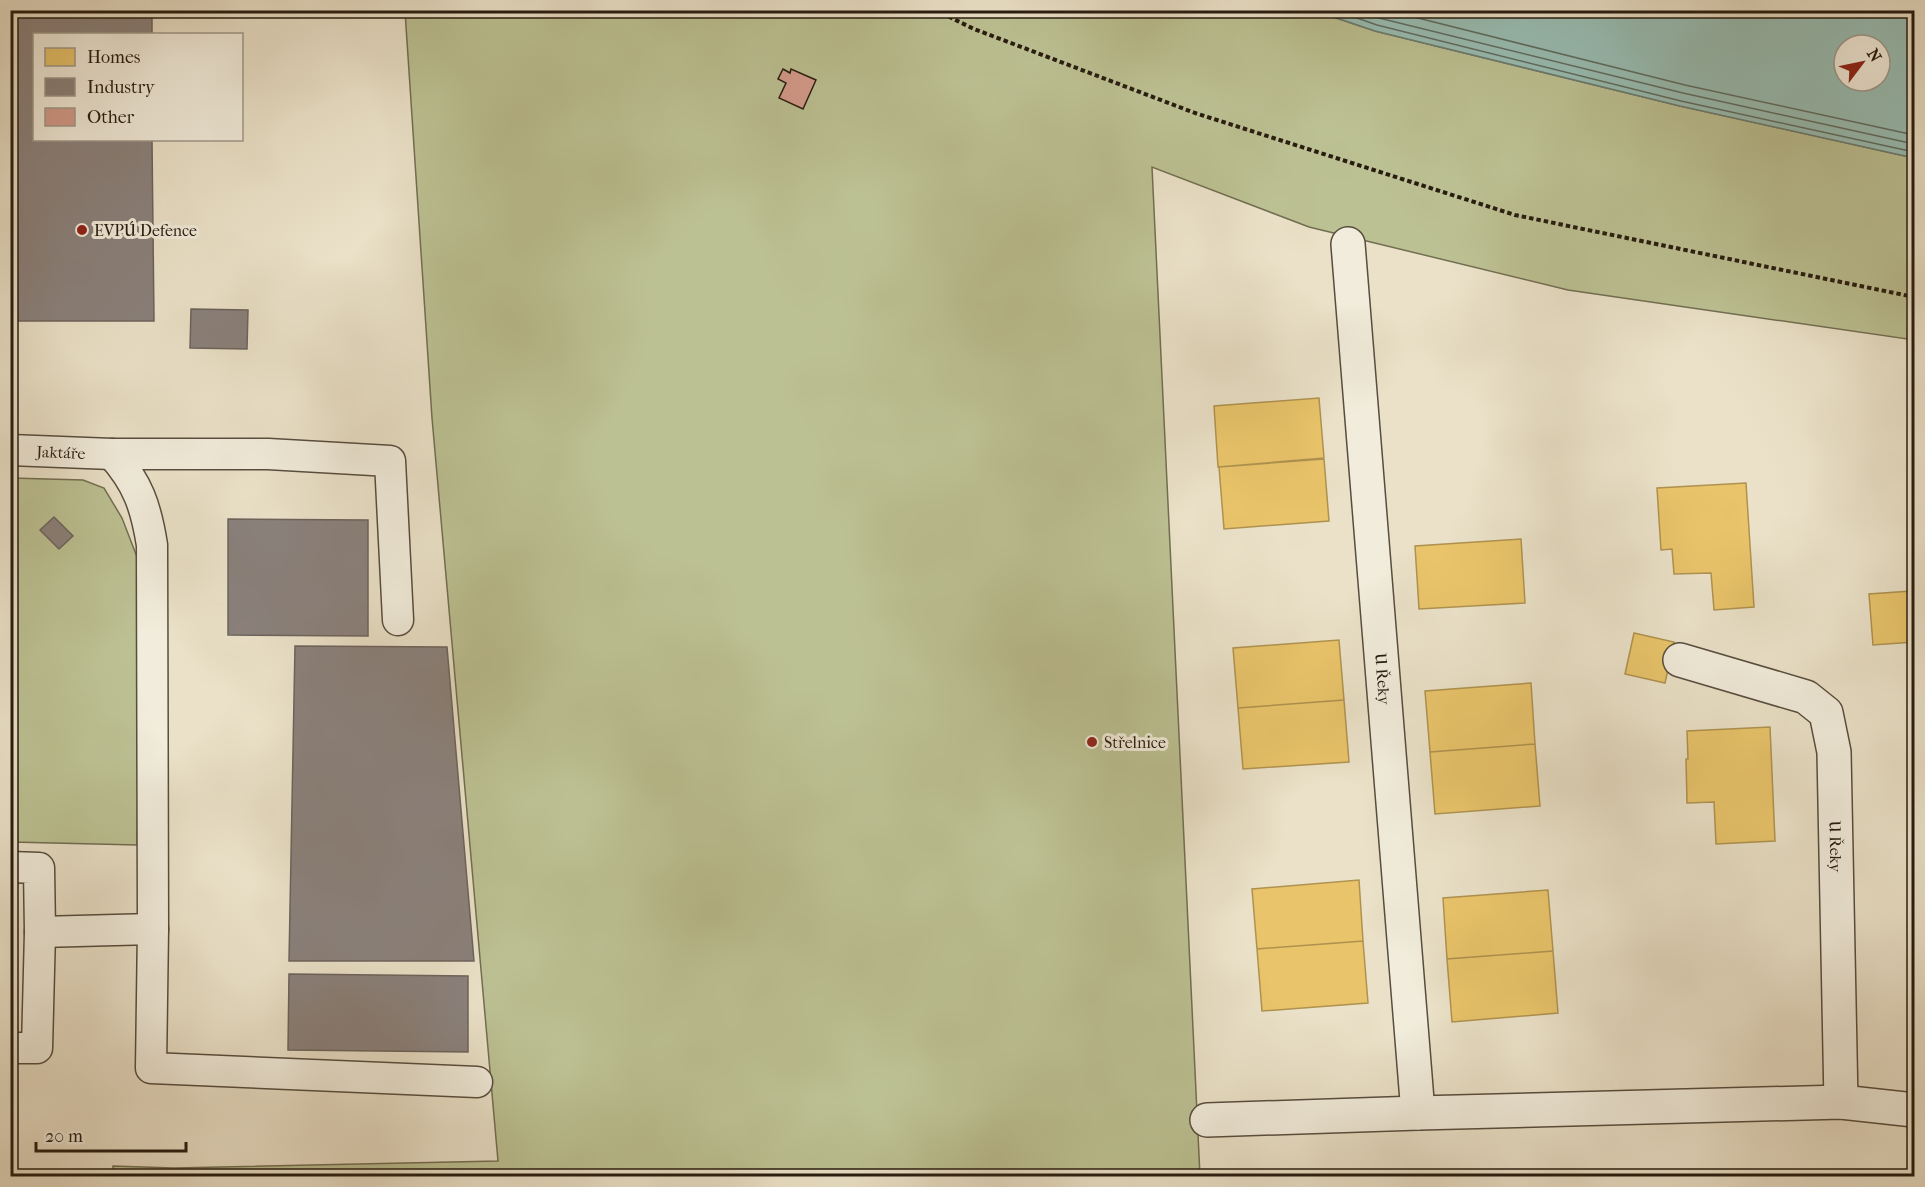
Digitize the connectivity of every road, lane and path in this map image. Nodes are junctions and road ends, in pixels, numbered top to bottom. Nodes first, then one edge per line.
1 (935, 10) edge
2 (1348, 244) dead end
3 (1914, 297) edge
4 (10, 450) edge
5 (112, 454) junction
6 (398, 620) dead end
7 (1680, 660) dead end
8 (10, 867) edge
9 (153, 929) junction
10 (40, 932) junction
11 (10, 1048) edge
12 (477, 1082) dead end
13 (1842, 1102) junction
14 (1914, 1110) edge
15 (1418, 1113) junction
16 (1207, 1120) dead end

1 - 3 path
2 - 15 street, U Řeky
4 - 5 lane, Jaktáře
5 - 6 lane, Jaktáře
5 - 9 lane
7 - 13 street, U Řeky
8 - 10 lane
9 - 10 lane
9 - 12 lane
10 - 11 lane
13 - 14 street
13 - 15 street
15 - 16 street

